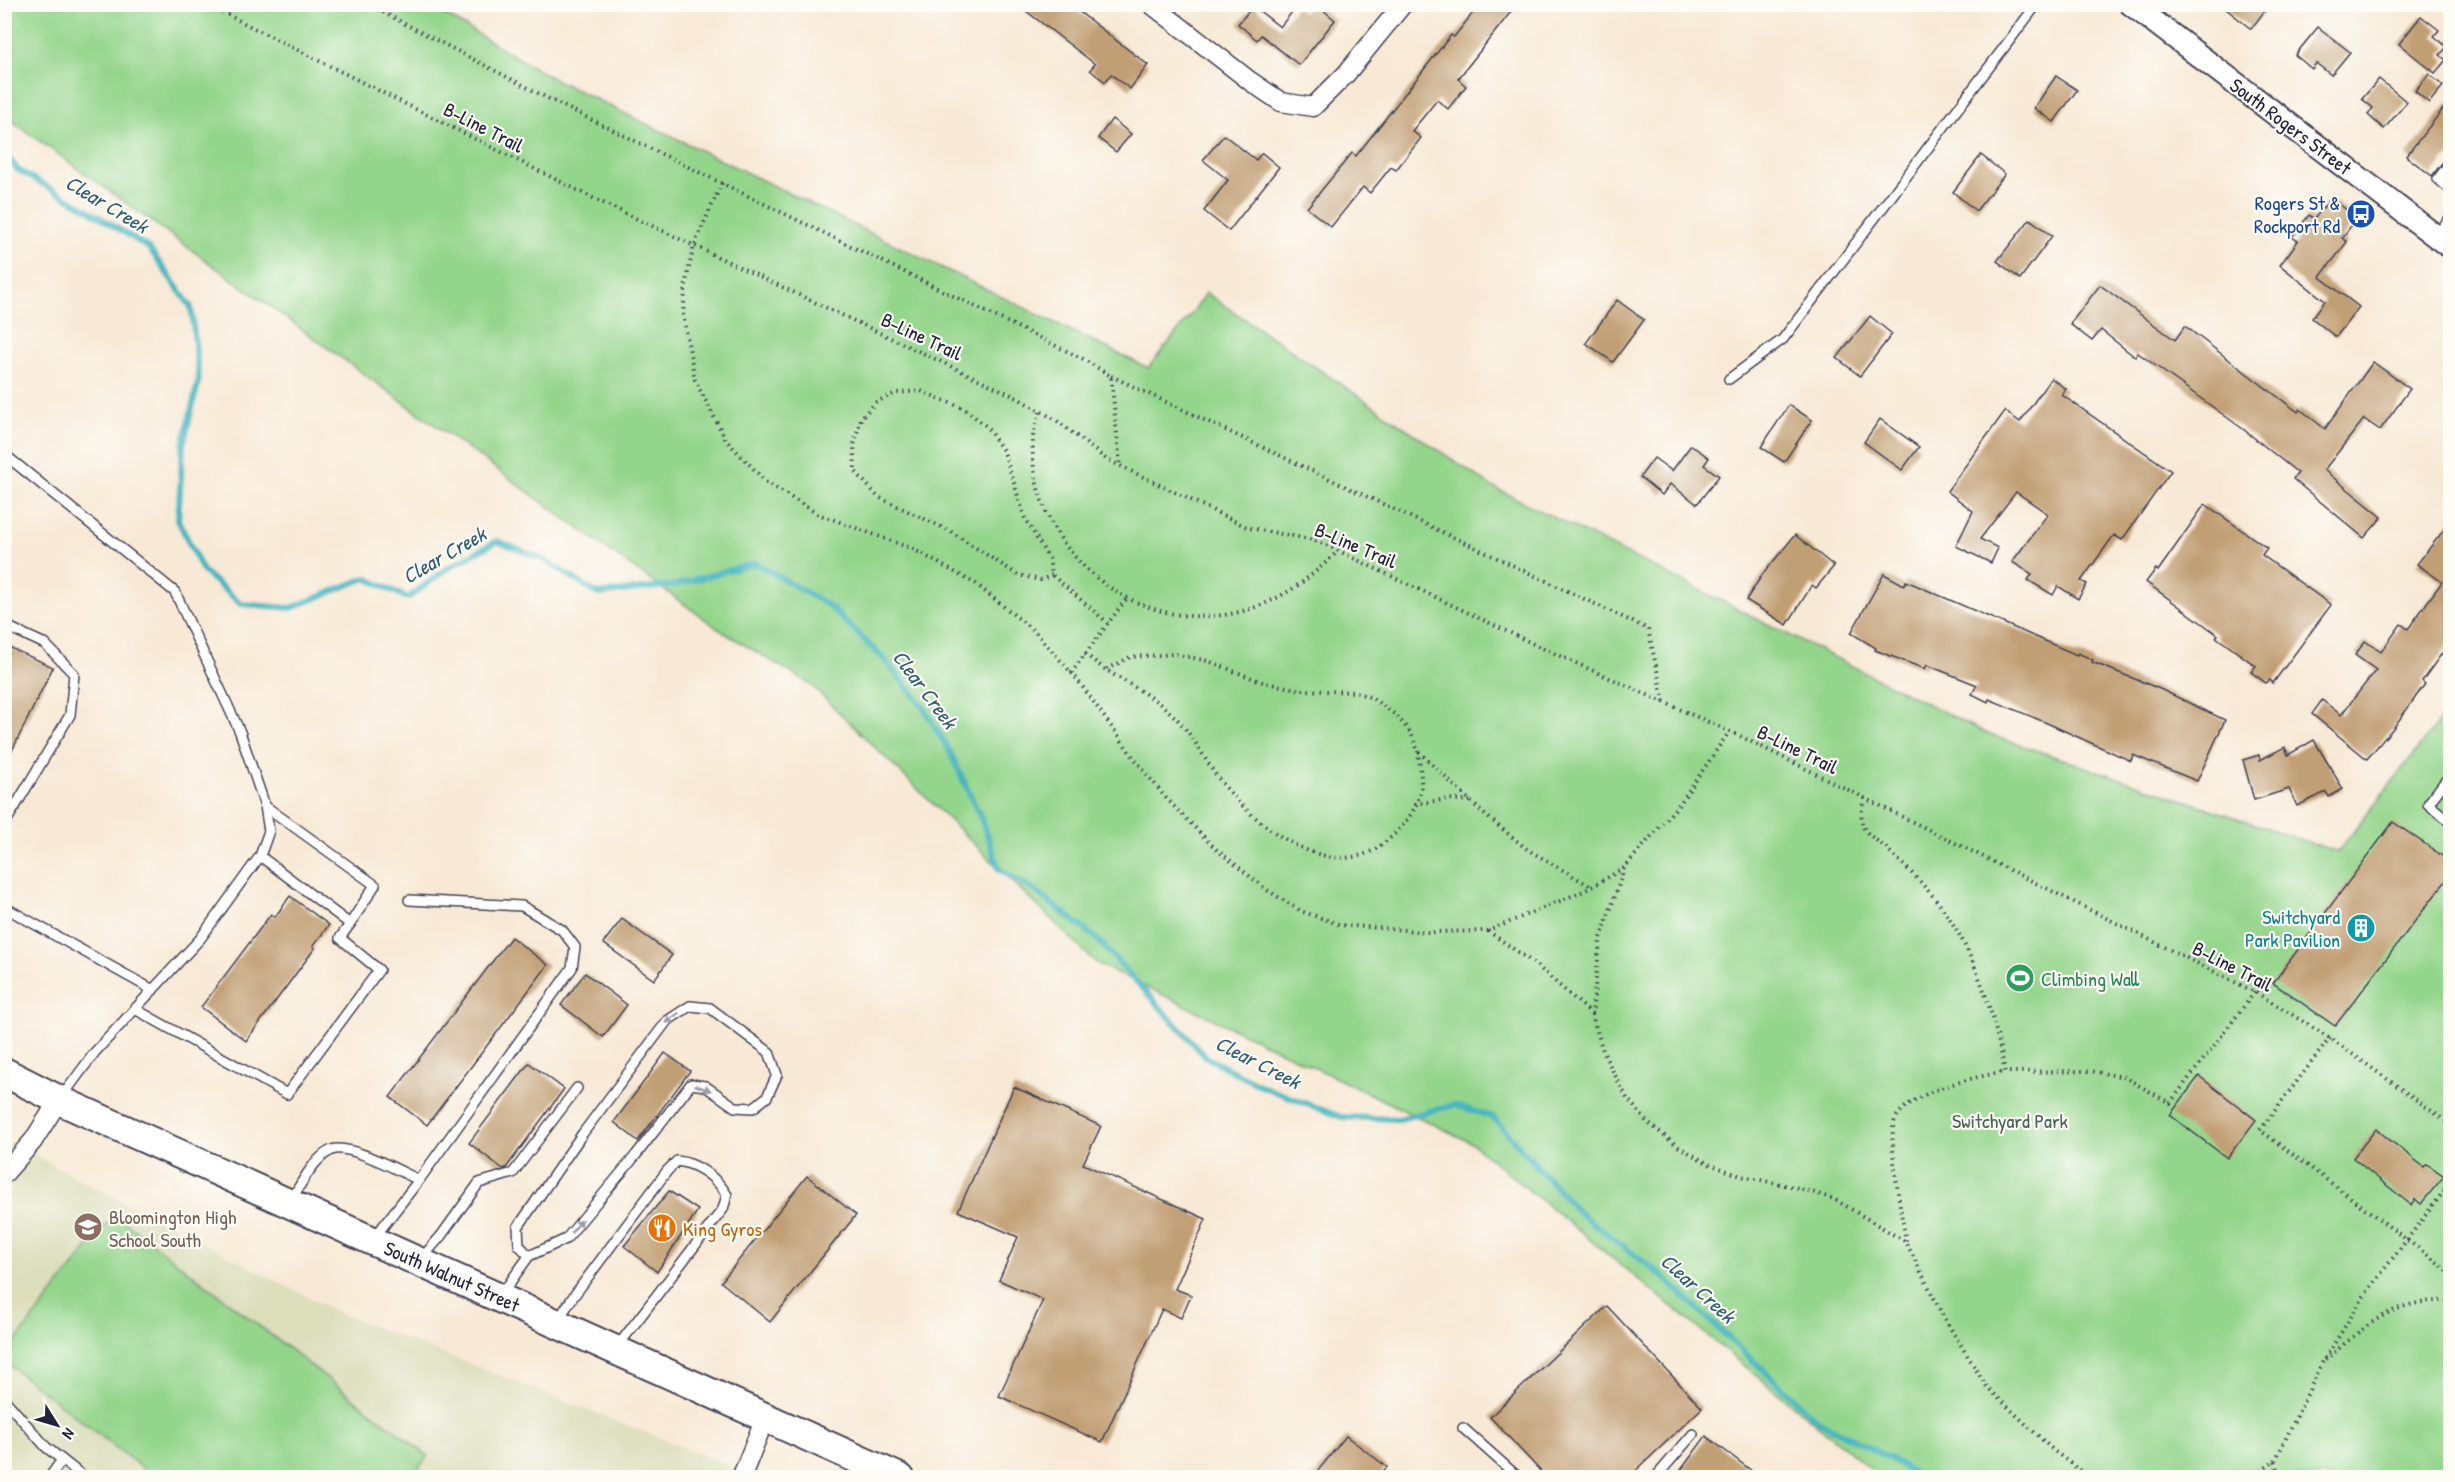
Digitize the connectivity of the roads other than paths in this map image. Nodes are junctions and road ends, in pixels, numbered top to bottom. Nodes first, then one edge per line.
1 (1151, 4) edge
2 (1402, 4) edge
3 (2037, 4) edge
4 (2131, 4) edge
5 (2451, 164) edge
6 (2451, 189) edge
7 (2451, 218) edge
8 (2443, 242) edge
9 (1729, 379) dead end
10 (4, 454) edge
11 (4, 625) edge
12 (2451, 775) edge
13 (265, 806) junction
14 (2451, 821) edge
15 (4, 825) edge
16 (260, 856) junction
17 (409, 900) dead end
18 (4, 907) edge
19 (350, 924) junction
20 (153, 990) junction
21 (135, 1009) junction
22 (4, 1072) edge
23 (577, 1088) dead end
24 (59, 1100) junction
25 (4, 1174) edge
26 (419, 1180) junction
27 (289, 1203) junction
28 (372, 1240) junction
29 (529, 1256) junction
30 (420, 1261) junction
31 (499, 1297) junction
32 (556, 1323) junction
33 (616, 1349) junction
34 (4, 1399) edge
35 (766, 1416) junction
36 (1463, 1428) dead end
37 (1693, 1434) dead end
38 (62, 1460) junction
39 (49, 1478) edge
40 (85, 1478) edge
41 (741, 1478) edge
42 (900, 1478) edge
43 (1519, 1478) edge
44 (1655, 1478) edge

1 - 2 street
3 - 9 lane
4 - 8 street, South Rogers Street
5 - 6 lane
7 - 8 lane
10 - 13 lane
11 - 15 lane
12 - 14 lane
13 - 16 lane
13 - 19 lane
16 - 19 lane
16 - 20 lane
17 - 26 lane
18 - 20 lane
19 - 21 lane
20 - 21 lane
21 - 24 lane
22 - 24 main road, South Walnut Street
23 - 30 lane
24 - 25 street
24 - 27 main road, South Walnut Street
26 - 27 lane
26 - 28 lane
27 - 28 main road, South Walnut Street
28 - 30 main road, South Walnut Street
29 -> 29 lane
29 - 31 lane
30 - 31 main road, South Walnut Street
31 - 32 main road, South Walnut Street
32 - 33 main road, South Walnut Street
32 - 33 lane
33 - 35 main road, South Walnut Street
34 - 38 lane
35 - 41 street
35 - 42 main road, South Walnut Street
36 - 43 lane
37 - 44 lane
38 - 39 lane
38 - 40 lane

